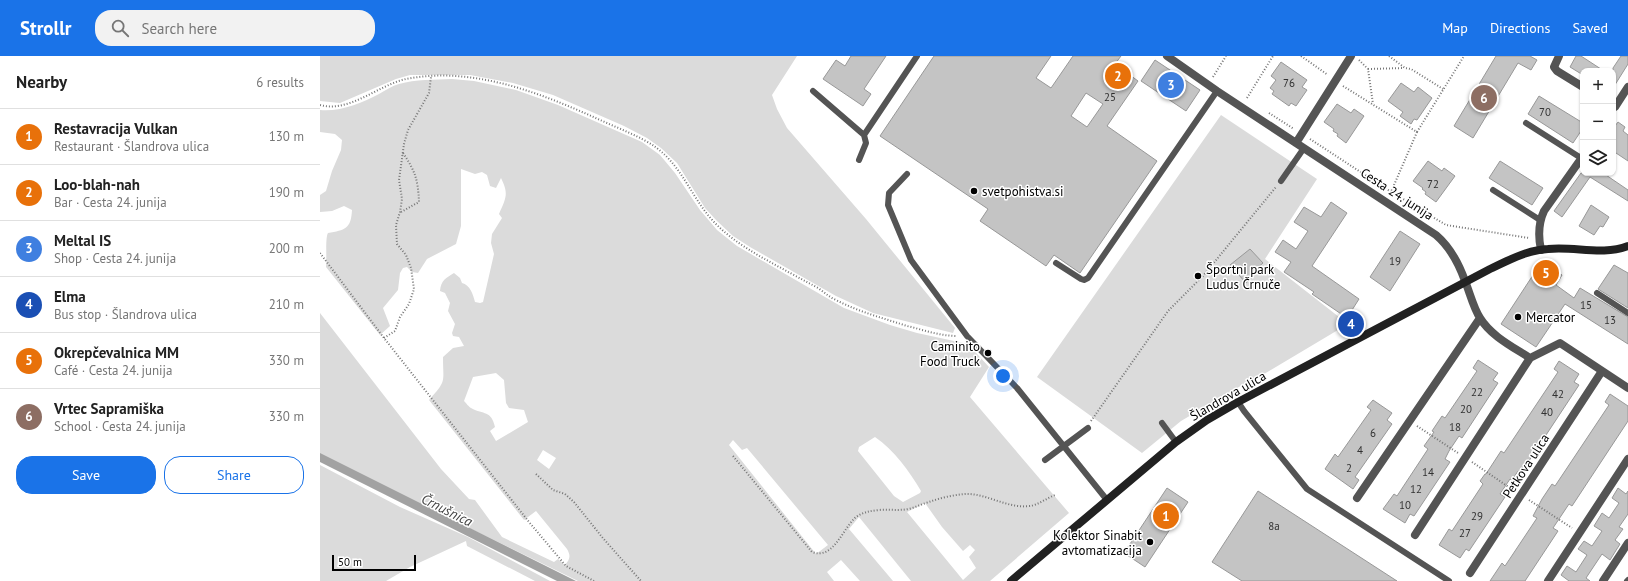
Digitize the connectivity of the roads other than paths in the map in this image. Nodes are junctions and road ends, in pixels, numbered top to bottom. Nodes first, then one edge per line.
1 (917, 56) edge
2 (1167, 56) edge
3 (1351, 56) edge
4 (1559, 56) edge
5 (1580, 85) edge
6 (1628, 88) edge
7 (813, 91) dead end
8 (1217, 91) junction
9 (1616, 104) edge
10 (1526, 123) dead end
11 (864, 135) junction
12 (1296, 143) junction
13 (1304, 148) junction
14 (1580, 156) edge
15 (859, 160) dead end
16 (1580, 160) edge
17 (907, 174) dead end
18 (1281, 181) road end
19 (1493, 190) dead end
20 (1540, 220) junction
21 (1540, 245) junction
22 (1628, 246) edge
23 (1056, 262) dead end
24 (1466, 282) junction
25 (1596, 293) dead end
26 (1628, 313) edge
27 (1480, 318) junction
28 (1530, 358) junction
29 (1602, 371) junction
30 (1628, 388) edge
31 (1238, 402) junction
32 (1162, 423) dead end
33 (1088, 428) road end
34 (1176, 442) junction
35 (1063, 446) junction
36 (1628, 459) edge
37 (1045, 460) dead end
38 (1357, 498) dead end
39 (1107, 500) junction
40 (1415, 535) dead end
41 (1628, 544) edge
42 (1470, 573) dead end
43 (1011, 581) edge
44 (1449, 581) edge
45 (1548, 581) edge
46 (1603, 581) edge

1 - 11 lane
2 - 8 street, Cesta 24. junija
3 - 12 street
4 - 5 street
6 - 9 street
7 - 11 lane
8 - 12 street, Cesta 24. junija
8 - 23 lane
10 - 14 lane
11 - 15 lane
12 - 13 street, Cesta 24. junija
13 - 18 lane
13 - 24 street, Cesta 24. junija
16 - 20 street
17 - 35 lane
19 - 20 lane
20 - 21 street
21 - 22 street
21 - 24 street, Šlandrova ulica
24 - 27 street
24 - 31 street, Šlandrova ulica
25 - 26 lane
27 - 28 street
27 - 38 street
28 - 29 street
28 - 40 street
29 - 30 street
29 - 42 street, Petkova ulica
31 - 34 street, Šlandrova ulica
31 - 44 lane
32 - 34 lane
33 - 35 lane
34 - 39 street, Šlandrova ulica
35 - 37 lane
35 - 39 lane
36 - 45 street
39 - 43 street, Šlandrova ulica
41 - 46 street

